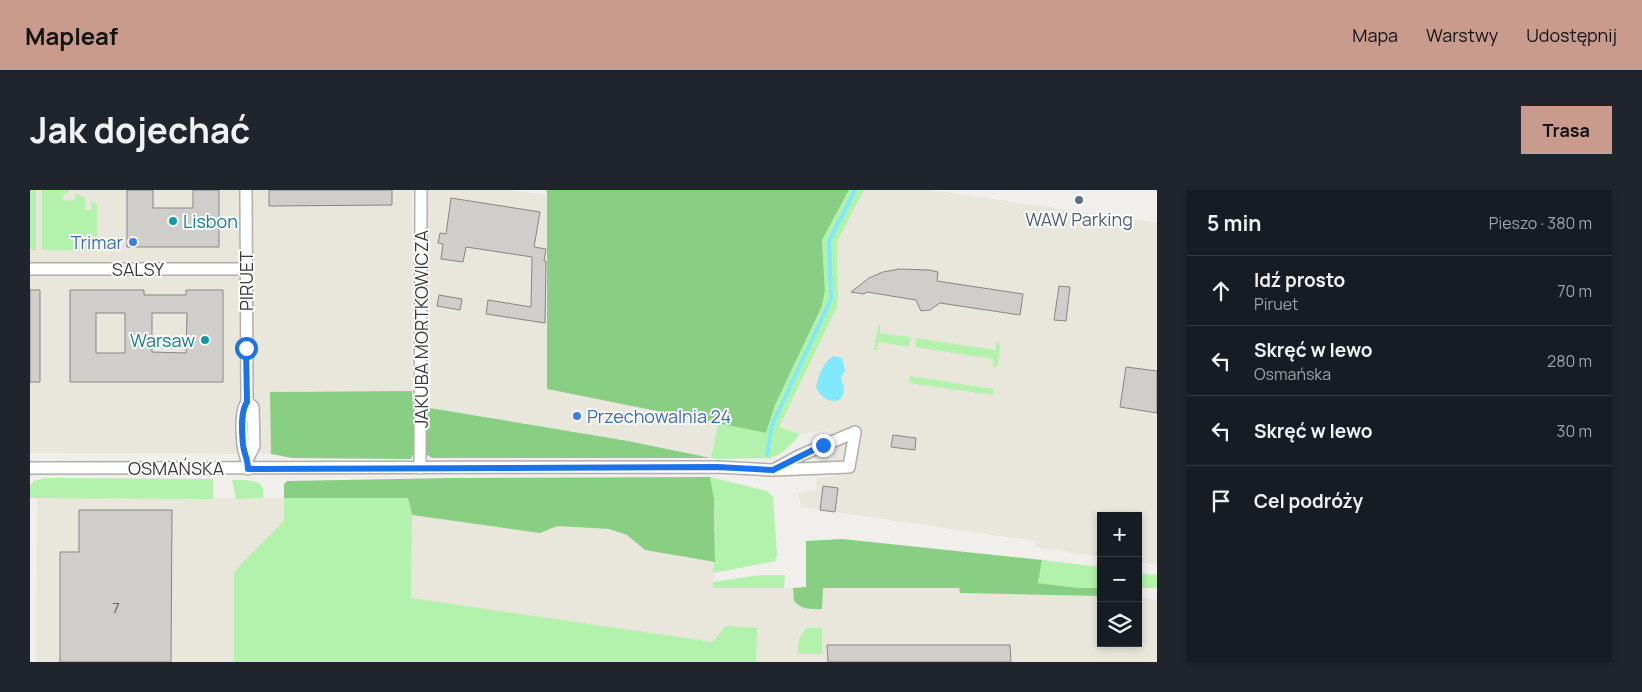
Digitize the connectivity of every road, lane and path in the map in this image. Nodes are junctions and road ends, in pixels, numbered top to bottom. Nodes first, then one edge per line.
1 (246, 190) edge
2 (421, 190) edge
3 (30, 269) edge
4 (246, 269) junction
5 (248, 463) junction
6 (30, 468) edge
7 (420, 468) junction
8 (773, 470) junction

1 - 4 street, PIRUET
2 - 7 street, JAKUBA MORTKOWICZA
3 - 4 street, SALSY
4 - 5 street, PIRUET
5 - 6 street, OSMAŃSKA
5 - 7 street, OSMAŃSKA
7 - 8 street, OSMAŃSKA
8 - 8 street, OSMAŃSKA

